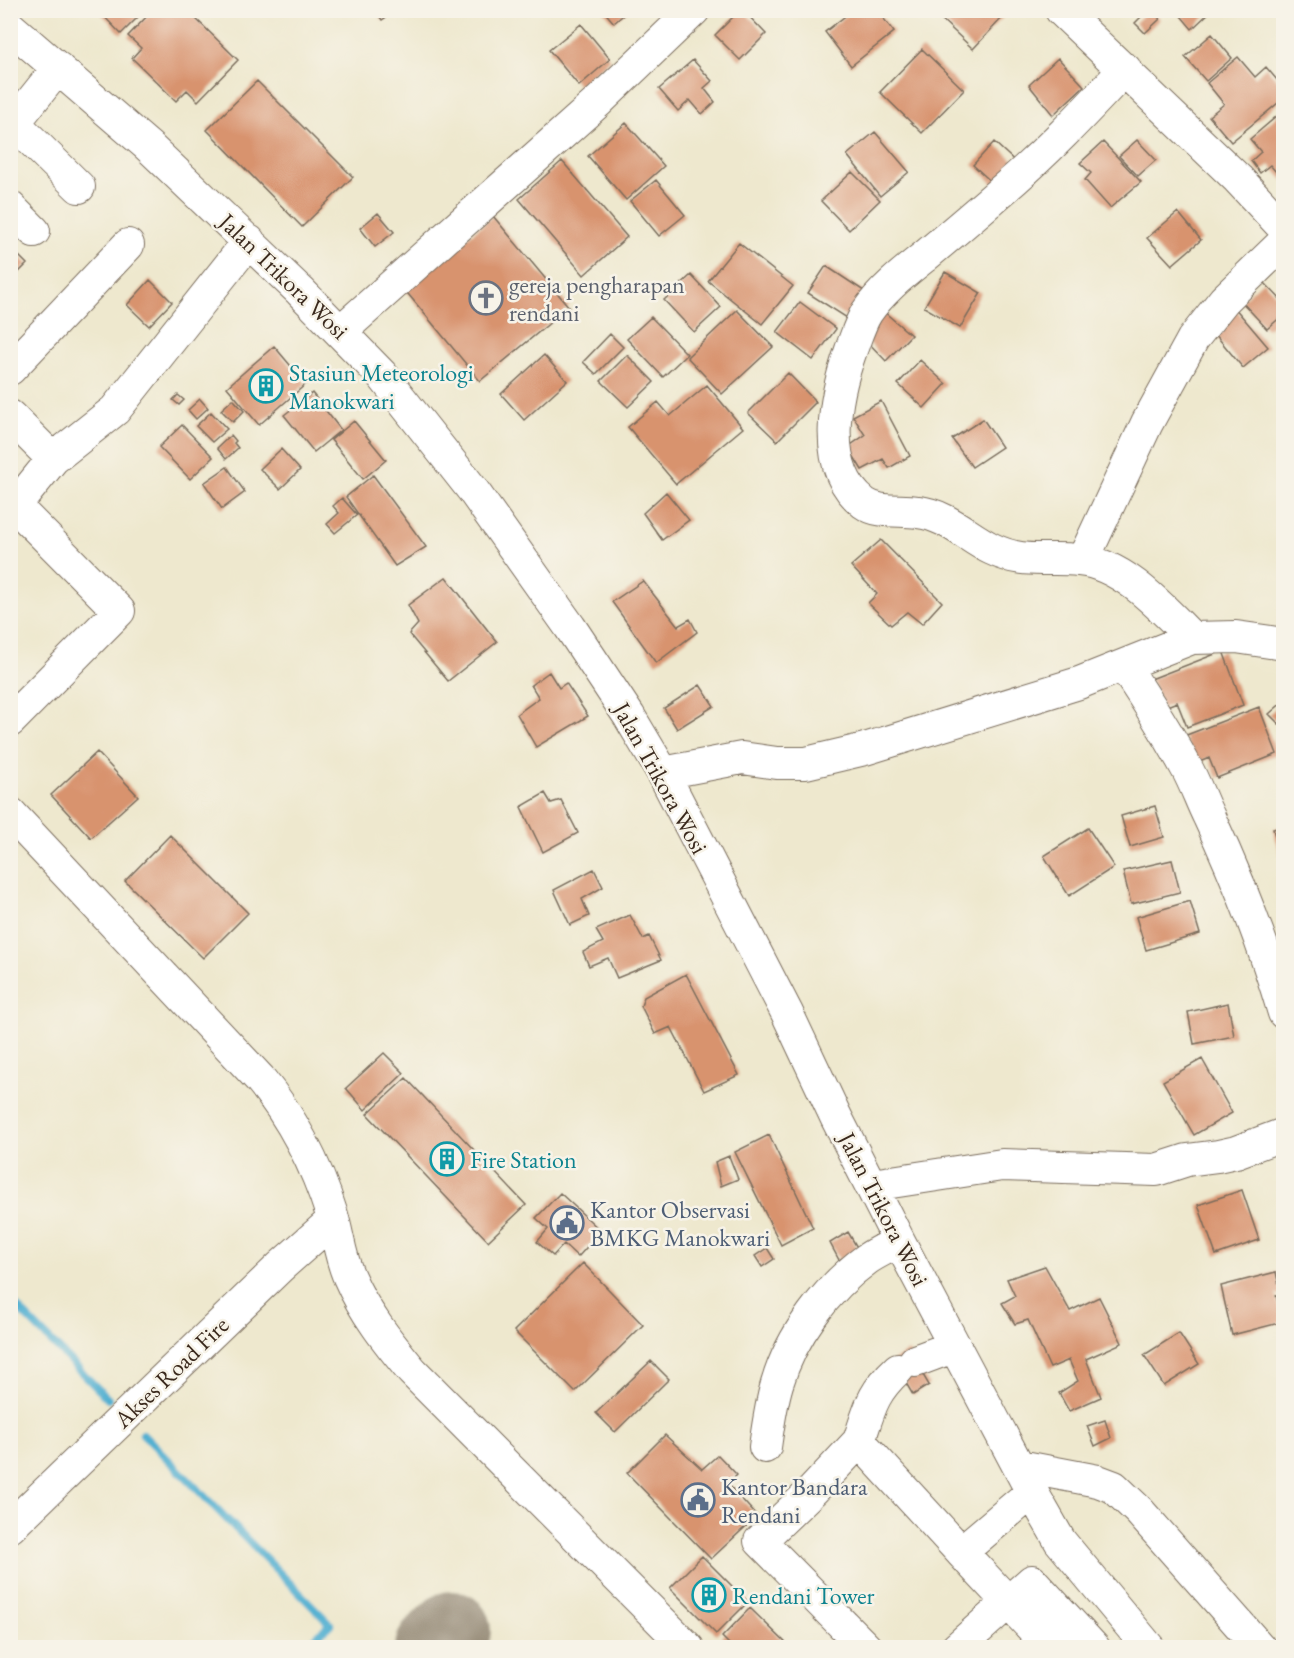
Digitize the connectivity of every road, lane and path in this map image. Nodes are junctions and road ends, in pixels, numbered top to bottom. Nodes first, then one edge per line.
1 (694, 10) edge
2 (1061, 10) edge
3 (10, 27) edge
4 (58, 68) junction
5 (1125, 69) junction
6 (13, 126) edge
7 (78, 187) dead end
8 (10, 207) edge
9 (1284, 228) edge
10 (34, 231) dead end
11 (249, 241) junction
12 (1284, 242) edge
13 (129, 245) dead end
14 (341, 331) junction
15 (10, 369) edge
16 (10, 416) edge
17 (53, 459) junction
18 (13, 503) edge
19 (1083, 560) junction
20 (1192, 638) junction
21 (1284, 644) edge
22 (1124, 666) junction
23 (10, 721) edge
24 (663, 773) junction
25 (10, 813) edge
26 (1284, 1012) edge
27 (1284, 1134) edge
28 (872, 1185) junction
29 (333, 1220) junction
30 (899, 1241) junction
31 (955, 1346) junction
32 (859, 1440) junction
33 (765, 1447) dead end
34 (1025, 1479) junction
35 (10, 1527) edge
36 (961, 1552) junction
37 (1007, 1602) junction
38 (688, 1647) edge
39 (866, 1647) edge
40 (957, 1647) edge
41 (1051, 1647) edge
42 (1094, 1647) edge
43 (1149, 1647) edge
44 (1260, 1647) edge

1 - 14 street
2 - 5 street
3 - 4 street, Jalan Trikora Wosi
4 - 6 street
4 - 11 street, Jalan Trikora Wosi
5 - 9 street
5 - 19 street
6 - 7 street
8 - 10 street
11 - 14 street, Jalan Trikora Wosi
11 - 17 street
12 - 19 street
13 - 15 street
14 - 24 street, Jalan Trikora Wosi
16 - 17 street
17 - 18 street
18 - 23 street
19 - 20 street
20 - 21 street
20 - 22 street
22 - 24 street
22 - 26 street
24 - 28 street, Jalan Trikora Wosi
25 - 29 street
27 - 28 street
28 - 30 street, Jalan Trikora Wosi
29 - 35 street, Akses Road Fire
29 - 38 street
30 - 31 street, Jalan Trikora Wosi
30 - 33 street
31 - 32 street
31 - 34 street, Jalan Trikora Wosi
32 - 36 street
32 - 39 street
34 - 36 street
34 - 43 street, Jalan Trikora Wosi
34 - 44 street
36 - 37 street
37 - 40 street
37 - 41 street
37 - 42 street

